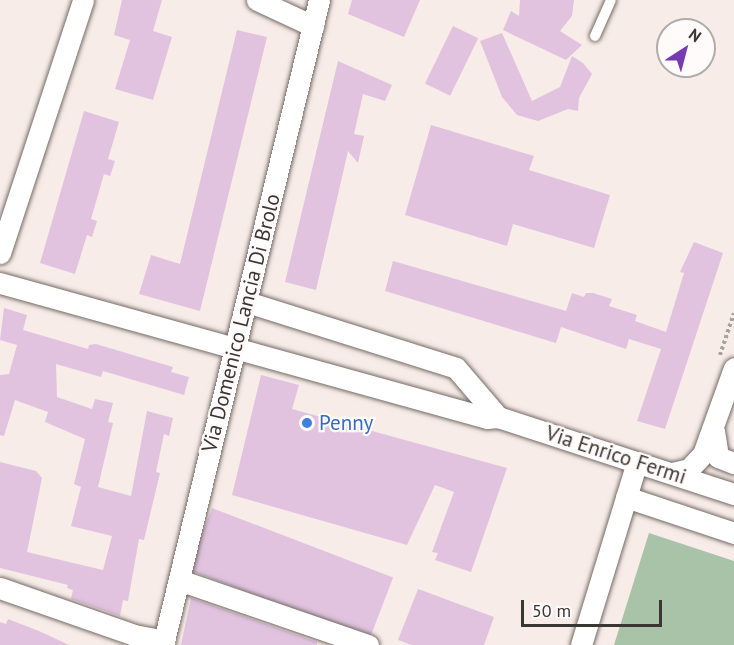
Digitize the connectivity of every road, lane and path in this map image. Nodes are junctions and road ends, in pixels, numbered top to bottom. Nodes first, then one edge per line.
1 (83, 0) edge
2 (257, 0) edge
3 (319, 0) edge
4 (611, 0) edge
5 (313, 26) junction
6 (595, 36) dead end
7 (0, 253) edge
8 (0, 283) edge
9 (247, 302) junction
10 (236, 347) junction
11 (734, 368) edge
12 (498, 417) junction
13 (714, 431) junction
14 (637, 462) junction
15 (734, 463) edge
16 (672, 473) junction
17 (734, 494) edge
18 (626, 497) junction
19 (734, 533) edge
20 (178, 580) junction
21 (0, 588) edge
22 (164, 643) edge
23 (368, 645) edge
24 (580, 645) edge

1 - 7 street
2 - 5 street
3 - 5 street, Via Domenico Lancia Di Brolo
4 - 6 lane
5 - 9 street, Via Domenico Lancia Di Brolo
8 - 10 street, Via Enrico Fermi
9 - 10 street, Via Domenico Lancia Di Brolo
9 - 12 street
10 - 12 street, Via Enrico Fermi
10 - 20 street, Via Domenico Lancia Di Brolo
11 - 13 street
12 - 14 street, Via Enrico Fermi
13 - 15 street
13 - 16 street
14 - 16 street, Via Enrico Fermi
14 - 18 street
16 - 17 street, Via Enrico Fermi
18 - 19 street
18 - 24 street
20 - 22 street, Via Domenico Lancia Di Brolo
20 - 23 street
21 - 22 street

